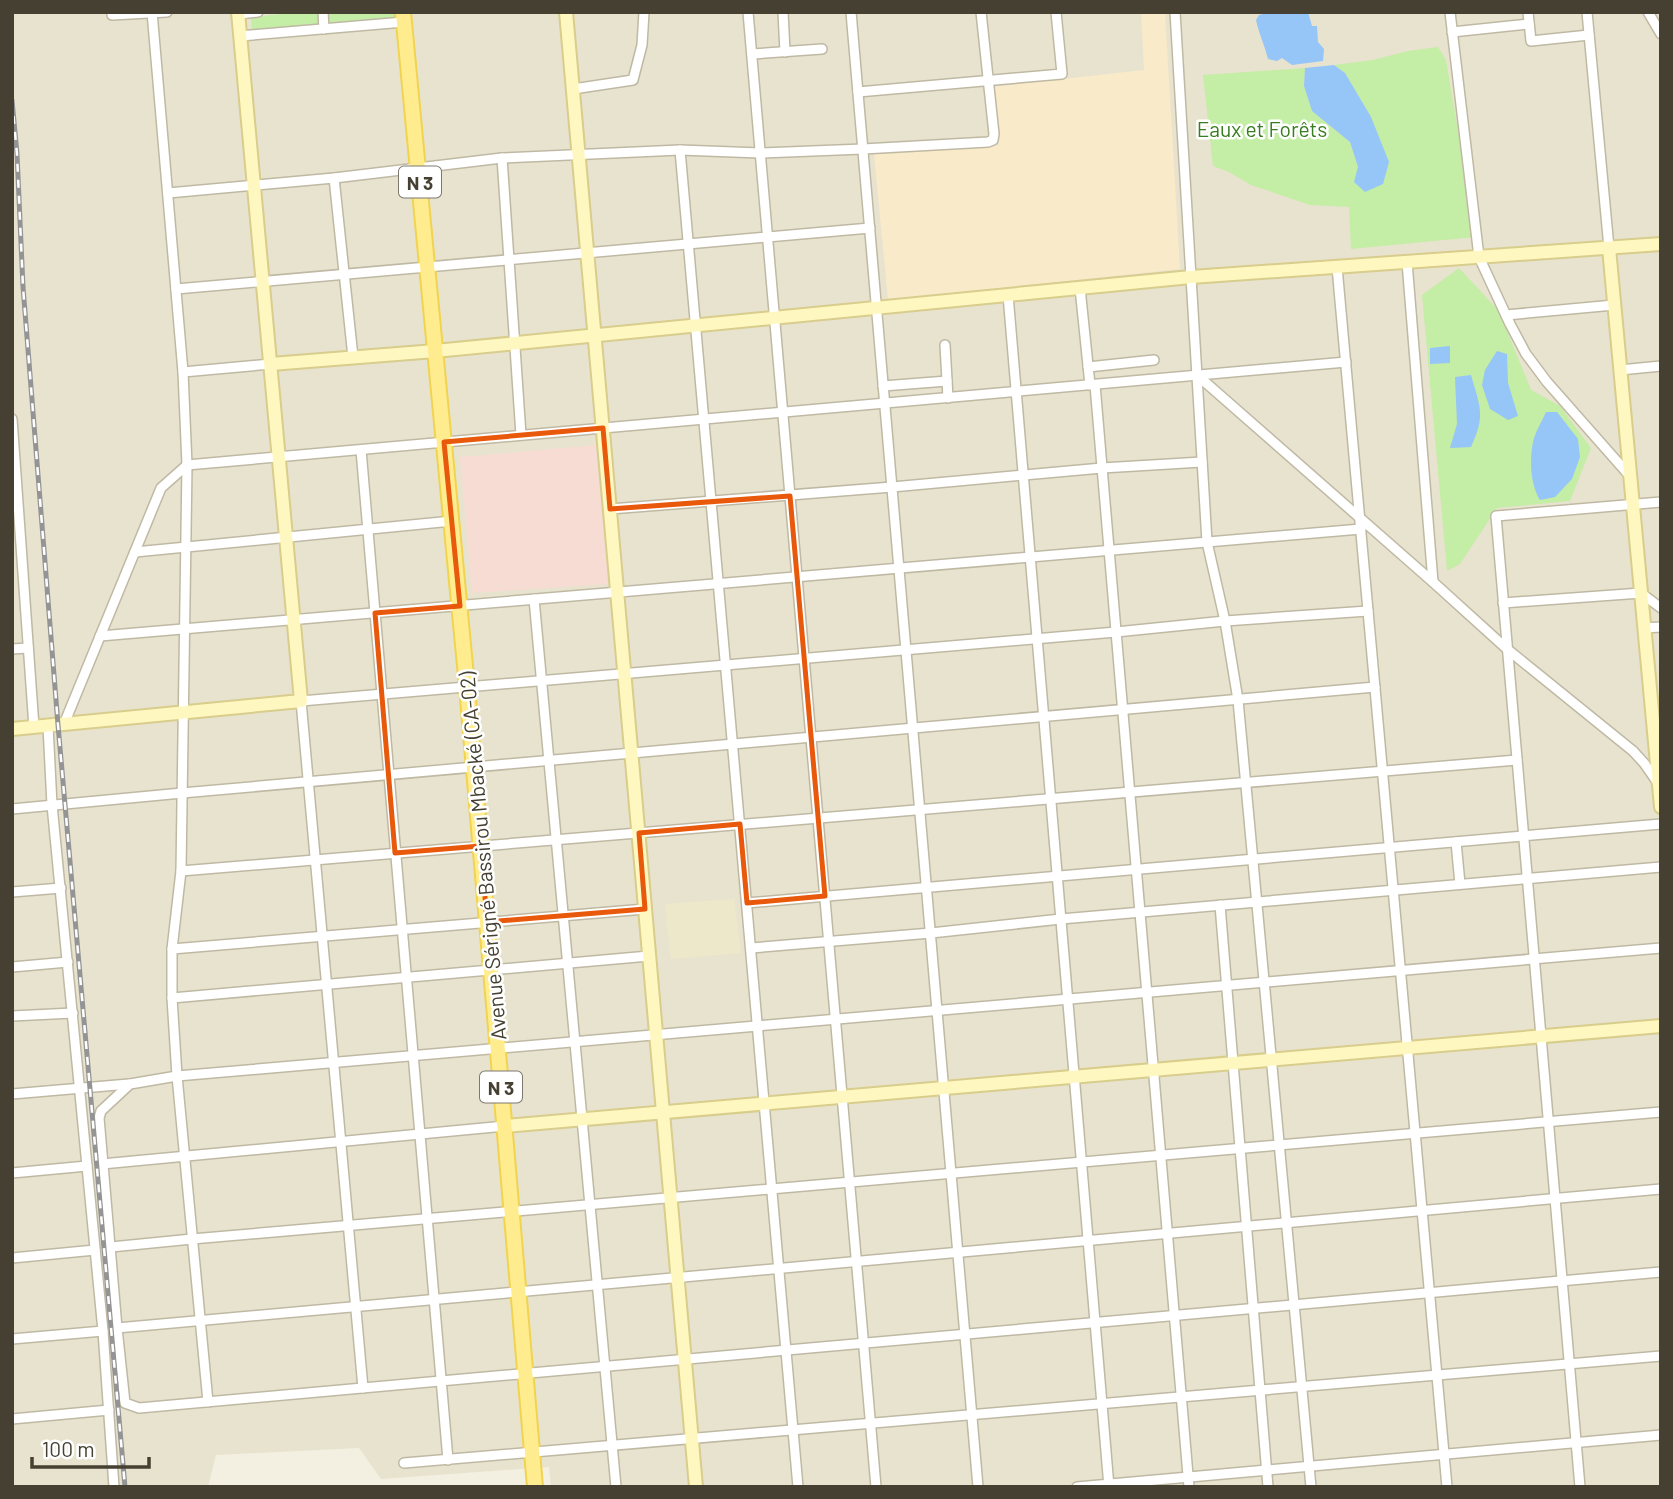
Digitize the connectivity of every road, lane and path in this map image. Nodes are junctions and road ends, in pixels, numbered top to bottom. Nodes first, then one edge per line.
1 (167, 12) edge
2 (258, 12) edge
3 (323, 12) edge
4 (566, 12) edge
5 (644, 12) edge
6 (748, 12) edge
7 (783, 12) edge
8 (851, 12) edge
9 (981, 12) edge
10 (1056, 12) edge
11 (1175, 12) edge
12 (1450, 12) edge
13 (1528, 12) edge
14 (1587, 12) edge
15 (1648, 12) edge
16 (152, 13) edge
17 (238, 13) edge
18 (112, 15) dead end
19 (404, 17) edge
20 (1529, 24) junction
21 (324, 29) junction
22 (1452, 32) junction
23 (1661, 34) edge
24 (1589, 35) junction
25 (240, 36) junction
26 (822, 49) dead end
27 (785, 51) junction
28 (752, 54) junction
29 (987, 80) junction
30 (573, 89) junction
31 (858, 92) junction
32 (863, 149) junction
33 (680, 150) junction
34 (760, 152) junction
35 (579, 154) junction
36 (502, 158) junction
37 (418, 167) junction
38 (334, 177) junction
39 (254, 185) junction
40 (168, 193) junction
41 (870, 228) junction
42 (768, 237) junction
43 (689, 244) junction
44 (1661, 244) edge
45 (1609, 248) junction
46 (587, 253) junction
47 (1479, 257) junction
48 (509, 260) junction
49 (1408, 262) junction
50 (428, 267) junction
51 (1337, 267) junction
52 (345, 275) junction
53 (1191, 277) junction
54 (263, 282) junction
55 (1080, 288) junction
56 (176, 289) junction
57 (1008, 295) junction
58 (1614, 305) junction
59 (877, 308) junction
60 (1506, 315) junction
61 (775, 318) junction
62 (696, 326) junction
63 (595, 335) junction
64 (515, 343) junction
65 (945, 345) dead end
66 (436, 351) junction
67 (354, 357) junction
68 (1154, 360) dead end
69 (1346, 362) junction
70 (271, 364) junction
71 (1661, 366) edge
72 (1088, 367) junction
73 (1620, 370) junction
74 (183, 372) junction
75 (1197, 375) junction
76 (947, 381) junction
77 (1092, 385) junction
78 (883, 386) junction
79 (1016, 391) junction
80 (948, 398) junction
81 (885, 403) junction
82 (783, 412) junction
83 (12, 419) edge
84 (704, 419) junction
85 (603, 428) junction
86 (521, 435) junction
87 (444, 442) junction
88 (360, 450) junction
89 (279, 457) junction
90 (1202, 462) junction
91 (187, 465) junction
92 (1102, 468) junction
93 (1023, 475) junction
94 (1629, 475) junction
95 (892, 487) junction
96 (790, 496) junction
97 (711, 501) junction
98 (1661, 502) edge
99 (1633, 504) junction
100 (610, 509) junction
101 (1360, 517) junction
102 (15, 518) edge
103 (452, 521) junction
104 (367, 529) junction
105 (1360, 529) junction
106 (286, 537) junction
107 (1207, 542) junction
108 (185, 547) junction
109 (1109, 550) junction
110 (135, 552) junction
111 (1030, 557) junction
112 (899, 568) junction
113 (797, 577) junction
114 (1433, 582) junction
115 (719, 583) junction
116 (617, 592) junction
117 (1641, 593) junction
118 (534, 599) junction
119 (1503, 603) junction
120 (460, 606) junction
121 (1661, 607) edge
122 (1368, 611) junction
123 (375, 613) junction
124 (294, 620) junction
125 (1225, 621) junction
126 (1661, 626) edge
127 (1644, 628) junction
128 (184, 629) junction
129 (1116, 632) junction
130 (100, 636) junction
131 (1037, 638) junction
132 (28, 648) junction
133 (12, 649) edge
134 (1507, 649) junction
135 (906, 650) junction
136 (804, 658) junction
137 (726, 665) junction
138 (624, 673) junction
139 (541, 680) junction
140 (467, 687) junction
141 (1375, 687) junction
142 (382, 694) junction
143 (1238, 699) junction
144 (301, 701) junction
145 (1122, 710) junction
146 (183, 712) junction
147 (1044, 717) junction
148 (57, 725) junction
149 (34, 727) junction
150 (913, 728) junction
151 (12, 729) edge
152 (811, 737) junction
153 (1658, 741) edge
154 (733, 744) junction
155 (631, 753) junction
156 (1517, 760) junction
157 (549, 761) junction
158 (474, 767) junction
159 (1382, 771) junction
160 (389, 775) junction
161 (309, 782) junction
162 (1246, 782) junction
163 (1659, 784) junction
164 (1129, 792) junction
165 (182, 793) junction
166 (1051, 798) junction
167 (52, 805) junction
168 (1661, 807) edge
169 (12, 809) edge
170 (920, 809) junction
171 (818, 818) junction
172 (740, 824) junction
173 (1661, 824) edge
174 (639, 832) junction
175 (1524, 836) junction
176 (556, 839) junction
177 (1456, 842) junction
178 (481, 846) junction
179 (1389, 848) junction
180 (395, 853) junction
181 (316, 859) junction
182 (1253, 859) junction
183 (1661, 867) edge
184 (1136, 869) junction
185 (181, 871) junction
186 (1058, 876) junction
187 (1527, 879) junction
188 (1460, 884) junction
189 (927, 887) junction
190 (61, 888) junction
191 (1393, 890) junction
192 (12, 892) edge
193 (825, 896) junction
194 (1257, 902) junction
195 (747, 903) junction
196 (1220, 905) junction
197 (645, 909) junction
198 (1140, 912) junction
199 (563, 916) junction
200 (1061, 919) junction
201 (487, 922) junction
202 (402, 929) junction
203 (931, 933) junction
204 (323, 936) junction
205 (829, 942) junction
206 (751, 948) junction
207 (1661, 948) edge
208 (172, 949) junction
209 (649, 956) junction
210 (1534, 959) junction
211 (68, 962) junction
212 (568, 963) junction
213 (12, 967) edge
214 (491, 970) junction
215 (1400, 970) junction
216 (405, 978) junction
217 (1264, 982) junction
218 (326, 985) junction
219 (1227, 985) junction
220 (1147, 992) junction
221 (172, 998) junction
222 (1068, 999) junction
223 (937, 1010) junction
224 (73, 1013) junction
225 (12, 1016) edge
226 (836, 1019) junction
227 (758, 1026) junction
228 (1661, 1026) edge
229 (656, 1035) junction
230 (1541, 1037) junction
231 (575, 1042) junction
232 (498, 1048) junction
233 (1407, 1048) junction
234 (413, 1056) junction
235 (1272, 1060) junction
236 (334, 1062) junction
237 (1233, 1063) junction
238 (1153, 1070) junction
239 (177, 1076) junction
240 (1074, 1077) junction
241 (130, 1084) junction
242 (944, 1088) junction
243 (79, 1089) junction
244 (12, 1094) edge
245 (842, 1097) junction
246 (765, 1104) junction
247 (1661, 1112) edge
248 (663, 1113) junction
249 (582, 1120) junction
250 (1549, 1122) junction
251 (505, 1126) junction
252 (1415, 1133) junction
253 (420, 1135) junction
254 (341, 1142) junction
255 (1279, 1145) junction
256 (1240, 1148) junction
257 (1160, 1155) junction
258 (184, 1157) junction
259 (1082, 1162) junction
260 (102, 1164) junction
261 (87, 1166) junction
262 (12, 1173) edge
263 (951, 1173) junction
264 (850, 1182) junction
265 (772, 1189) junction
266 (1661, 1189) edge
267 (671, 1197) junction
268 (1555, 1199) junction
269 (590, 1204) junction
270 (512, 1211) junction
271 (1422, 1211) junction
272 (427, 1218) junction
273 (1287, 1223) junction
274 (348, 1225) junction
275 (1247, 1226) junction
276 (1167, 1234) junction
277 (192, 1239) junction
278 (1088, 1241) junction
279 (111, 1247) junction
280 (96, 1250) junction
281 (958, 1252) junction
282 (12, 1258) edge
283 (857, 1261) junction
284 (779, 1268) junction
285 (1661, 1272) edge
286 (678, 1277) junction
287 (1562, 1281) junction
288 (597, 1284) junction
289 (519, 1291) junction
290 (1429, 1293) junction
291 (434, 1299) junction
292 (1294, 1305) junction
293 (356, 1306) junction
294 (1253, 1308) junction
295 (1174, 1315) junction
296 (200, 1320) junction
297 (1095, 1323) junction
298 (117, 1328) junction
299 (103, 1331) junction
300 (965, 1334) junction
301 (12, 1339) edge
302 (864, 1343) junction
303 (786, 1350) junction
304 (1661, 1356) edge
305 (685, 1359) junction
306 (1570, 1364) junction
307 (605, 1366) junction
308 (526, 1373) junction
309 (1437, 1375) junction
310 (441, 1381) junction
311 (1302, 1387) junction
312 (363, 1388) junction
313 (1260, 1390) junction
314 (1181, 1397) junction
315 (208, 1402) junction
316 (1102, 1404) junction
317 (109, 1410) junction
318 (972, 1415) junction
319 (12, 1419) edge
320 (871, 1424) junction
321 (793, 1430) junction
322 (1661, 1435) edge
323 (692, 1439) junction
324 (1577, 1442) junction
325 (612, 1446) junction
326 (532, 1452) junction
327 (1444, 1454) junction
328 (448, 1460) junction
329 (404, 1463) dead end
330 (1309, 1466) junction
331 (1267, 1470) junction
332 (1188, 1482) edge
333 (1109, 1485) edge
334 (114, 1487) edge
335 (535, 1487) edge
336 (616, 1487) edge
337 (696, 1487) edge
338 (798, 1487) edge
339 (876, 1487) edge
340 (978, 1487) edge
341 (1077, 1487) edge
342 (1268, 1487) edge
343 (1311, 1487) edge
344 (1447, 1487) edge
345 (1580, 1487) edge

1 - 16 street
2 - 17 street
3 - 21 street
4 - 30 street
5 - 30 street
6 - 28 street
7 - 27 street
8 - 31 street
9 - 29 street
10 - 29 street
11 - 53 street
12 - 22 street
13 - 20 street
14 - 24 street
15 - 23 street
16 - 18 street
16 - 40 street
17 - 25 street
19 - 21 street
19 - 37 main road, N 3
20 - 22 street
20 - 24 street
21 - 25 street
22 - 47 street
24 - 45 street
25 - 39 street
26 - 27 street
27 - 28 street
28 - 34 street
29 - 31 street
29 - 32 street
30 - 35 street
31 - 32 street
32 - 34 street
32 - 41 street
33 - 34 street
33 - 35 street
33 - 43 street
34 - 42 street
35 - 36 street
35 - 46 street
36 - 37 street
36 - 48 street
37 - 38 street
37 - 50 main road, N 3
38 - 39 street
38 - 52 street
39 - 40 street
39 - 54 street
40 - 56 street
41 - 42 street
41 - 59 street
42 - 43 street
42 - 61 street
43 - 46 street
43 - 62 street
44 - 45 street
45 - 47 street
45 - 58 street
46 - 48 street
46 - 63 street
47 - 49 street
47 - 60 street
48 - 50 street
48 - 64 street
49 - 51 street
49 - 114 street
50 - 52 street
50 - 66 main road, N 3
51 - 53 street
51 - 69 street
52 - 54 street
52 - 67 street
53 - 55 street
53 - 75 street
54 - 56 street
54 - 70 street
55 - 57 street
55 - 72 street
56 - 74 street
57 - 59 street
57 - 79 street
58 - 60 street
58 - 73 street
59 - 61 street
59 - 78 street
60 - 94 street
61 - 62 street
61 - 82 street
62 - 63 street
62 - 84 street
63 - 64 street
63 - 85 street
64 - 66 street
64 - 86 street
65 - 76 street
66 - 67 street
66 - 87 main road, Avenue Sérigné Bassirou Mbacké (CA-02) / N 3
67 - 70 street
68 - 72 street
69 - 75 street
69 - 101 street
70 - 74 street
70 - 89 street
71 - 73 street
72 - 77 street
73 - 94 street
74 - 91 street
75 - 77 street
75 - 90 street
75 - 101 street
76 - 78 street
76 - 80 street
77 - 79 street
77 - 92 street
78 - 81 street
79 - 80 street
79 - 93 street
80 - 81 street
81 - 82 street
81 - 95 street
82 - 84 street
82 - 96 street
83 - 102 street
84 - 85 street
84 - 97 street
85 - 86 street
85 - 100 street
86 - 87 street
87 - 88 street
87 - 103 main road, Avenue Sérigné Bassirou Mbacké (CA-02) / N 3
88 - 89 street
88 - 104 street
89 - 91 street
89 - 106 street
90 - 92 street
90 - 107 street
91 - 108 street
91 - 110 street
92 - 93 street
92 - 109 street
93 - 95 street
93 - 111 street
94 - 99 street
95 - 96 street
95 - 112 street
96 - 97 street
96 - 113 street
97 - 100 street
97 - 115 street
98 - 99 street
99 - 117 street
99 - 119 street
100 - 116 street
101 - 105 street
101 - 114 street
102 - 132 street
103 - 104 street
103 - 120 main road, Avenue Sérigné Bassirou Mbacké (CA-02) / N 3
104 - 106 street
104 - 123 street
105 - 107 street
105 - 122 street
106 - 108 street
106 - 124 street
107 - 109 street
107 - 125 street
108 - 110 street
108 - 128 street
109 - 111 street
109 - 129 street
110 - 130 street
111 - 112 street
111 - 131 street
112 - 113 street
112 - 135 street
113 - 115 street
113 - 136 street
114 - 134 street
115 - 116 street
115 - 137 street
116 - 118 street
116 - 138 street
117 - 119 street
117 - 121 street
117 - 127 street
118 - 120 street
118 - 139 street
119 - 134 street
120 - 123 street
120 - 140 main road, Avenue Sérigné Bassirou Mbacké (CA-02) / N 3
122 - 125 street
122 - 141 street
123 - 124 street
123 - 142 street
124 - 128 street
124 - 144 street
125 - 129 street
125 - 143 street
126 - 127 street
127 - 153 street
128 - 130 street
128 - 146 street
129 - 131 street
129 - 145 street
130 - 148 street
131 - 135 street
131 - 147 street
132 - 133 street
132 - 149 street
134 - 156 street
134 - 163 street
135 - 136 street
135 - 150 street
136 - 137 street
136 - 152 street
137 - 138 street
137 - 154 street
138 - 139 street
138 - 155 street
139 - 140 street
139 - 157 street
140 - 142 street
140 - 158 main road, Avenue Sérigné Bassirou Mbacké (CA-02) / N 3
141 - 143 street
141 - 159 street
142 - 144 street
142 - 160 street
143 - 145 street
143 - 162 street
144 - 146 street
144 - 161 street
145 - 147 street
145 - 164 street
146 - 148 street
146 - 165 street
147 - 150 street
147 - 166 street
148 - 149 street
148 - 167 street
149 - 151 street
150 - 152 street
150 - 170 street
152 - 154 street
152 - 171 street
153 - 163 street
154 - 155 street
154 - 172 street
155 - 157 street
155 - 174 street
156 - 159 street
156 - 175 street
157 - 158 street
157 - 176 street
158 - 160 street
158 - 178 main road, Avenue Sérigné Bassirou Mbacké (CA-02) / N 3
159 - 162 street
159 - 179 street
160 - 161 street
160 - 180 street
161 - 165 street
161 - 181 street
162 - 164 street
162 - 182 street
163 - 168 street
164 - 166 street
164 - 184 street
165 - 167 street
165 - 185 street
166 - 170 street
166 - 186 street
167 - 169 street
167 - 190 street
170 - 171 street
170 - 189 street
171 - 172 street
171 - 193 street
172 - 174 street
172 - 195 street
173 - 175 street
174 - 176 street
174 - 197 street
175 - 177 street
175 - 187 street
176 - 178 street
176 - 199 street
177 - 179 street
177 - 188 street
178 - 180 street
178 - 201 main road, Avenue Sérigné Bassirou Mbacké (CA-02) / N 3
179 - 182 street
179 - 191 street
180 - 181 street
180 - 202 street
181 - 185 street
181 - 204 street
182 - 184 street
182 - 194 street
183 - 187 street
184 - 186 street
184 - 198 street
185 - 208 street
186 - 189 street
186 - 200 street
187 - 188 street
187 - 210 street
188 - 191 street
189 - 193 street
189 - 203 street
190 - 192 street
190 - 211 street
191 - 194 street
191 - 215 street
193 - 195 street
193 - 205 street
194 - 196 street
194 - 217 street
195 - 206 street
196 - 198 street
196 - 219 street
197 - 199 street
197 - 209 street
198 - 200 street
198 - 220 street
199 - 201 street
199 - 212 street
200 - 203 street
200 - 222 street
201 - 202 street
201 - 214 main road, Avenue Sérigné Bassirou Mbacké (CA-02) / N 3
202 - 204 street
202 - 216 street
203 - 205 street
203 - 223 street
204 - 208 street
204 - 218 street
205 - 206 street
205 - 226 street
206 - 227 street
207 - 210 street
208 - 221 street
209 - 212 street
209 - 229 street
210 - 215 street
210 - 230 street
211 - 213 street
211 - 224 street
212 - 214 street
212 - 231 street
214 - 216 street
214 - 232 main road, Avenue Sérigné Bassirou Mbacké (CA-02) / N 3
215 - 217 street
215 - 233 street
216 - 218 street
216 - 234 street
217 - 219 street
217 - 235 street
218 - 221 street
218 - 236 street
219 - 220 street
219 - 237 street
220 - 222 street
220 - 238 street
221 - 239 street
222 - 223 street
222 - 240 street
223 - 226 street
223 - 242 street
224 - 225 street
224 - 243 street
226 - 227 street
226 - 245 street
227 - 229 street
227 - 246 street
228 - 230 street
229 - 231 street
229 - 248 street
230 - 233 street
230 - 250 street
231 - 232 street
231 - 249 street
232 - 234 street
232 - 251 main road, Avenue Sérigné Bassirou Mbacké (CA-02) / N 3
233 - 235 street
233 - 252 street
234 - 236 street
234 - 253 street
235 - 237 street
235 - 255 street
236 - 239 street
236 - 254 street
237 - 238 street
237 - 256 street
238 - 240 street
238 - 257 street
239 - 241 street
239 - 258 street
240 - 242 street
240 - 259 street
241 - 243 street
241 - 260 street
242 - 245 street
242 - 263 street
243 - 244 street
243 - 261 street
245 - 246 street
245 - 264 street
246 - 248 street
246 - 265 street
247 - 250 street
248 - 249 street
248 - 267 street
249 - 251 street
249 - 269 street
250 - 252 street
250 - 268 street
251 - 253 street
251 - 270 main road, Avenue Sérigné Bassirou Mbacké (CA-02) / N 3
252 - 255 street
252 - 271 street
253 - 254 street
253 - 272 street
254 - 258 street
254 - 274 street
255 - 256 street
255 - 273 street
256 - 257 street
256 - 275 street
257 - 259 street
257 - 276 street
258 - 260 street
258 - 277 street
259 - 263 street
259 - 278 street
260 - 279 street
261 - 262 street
261 - 280 street
263 - 264 street
263 - 281 street
264 - 265 street
264 - 283 street
265 - 267 street
265 - 284 street
266 - 268 street
267 - 269 street
267 - 286 street
268 - 271 street
268 - 287 street
269 - 270 street
269 - 288 street
270 - 272 street
270 - 289 main road, Avenue Sérigné Bassirou Mbacké (CA-02) / N 3
271 - 273 street
271 - 290 street
272 - 274 street
272 - 291 street
273 - 275 street
273 - 292 street
274 - 277 street
274 - 293 street
275 - 276 street
275 - 294 street
276 - 278 street
276 - 295 street
277 - 279 street
277 - 296 street
278 - 281 street
278 - 297 street
279 - 298 street
280 - 282 street
280 - 299 street
281 - 283 street
281 - 300 street
283 - 284 street
283 - 302 street
284 - 286 street
284 - 303 street
285 - 287 street
286 - 288 street
286 - 305 street
287 - 290 street
287 - 306 street
288 - 289 street
288 - 307 street
289 - 291 street
289 - 308 main road, Avenue Sérigné Bassirou Mbacké (CA-02) / N 3
290 - 292 street
290 - 309 street
291 - 293 street
291 - 310 street
292 - 294 street
292 - 311 street
293 - 296 street
293 - 312 street
294 - 295 street
294 - 313 street
295 - 297 street
295 - 314 street
296 - 298 street
296 - 315 street
297 - 300 street
297 - 316 street
298 - 315 street
299 - 301 street
299 - 317 street
300 - 302 street
300 - 318 street
302 - 303 street
302 - 320 street
303 - 305 street
303 - 321 street
304 - 306 street
305 - 307 street
305 - 323 street
306 - 309 street
306 - 324 street
307 - 308 street
307 - 325 street
308 - 310 street
308 - 326 main road, Avenue Sérigné Bassirou Mbacké (CA-02) / N 3
309 - 311 street
309 - 327 street
310 - 312 street
310 - 328 street
311 - 313 street
311 - 330 street
312 - 315 street
313 - 314 street
313 - 331 street
314 - 316 street
314 - 332 street
316 - 318 street
316 - 333 street
317 - 319 street
317 - 334 street
318 - 320 street
318 - 340 street
320 - 321 street
320 - 339 street
321 - 323 street
321 - 338 street
322 - 324 street
323 - 325 street
323 - 337 street
324 - 327 street
324 - 345 street
325 - 326 street
325 - 336 street
326 - 328 street
326 - 335 main road, Avenue Sérigné Bassirou Mbacké (CA-02) / N 3
327 - 330 street
327 - 344 street
328 - 329 street
330 - 331 street
330 - 343 street
331 - 332 street
331 - 342 street
332 - 333 street
333 - 341 street

